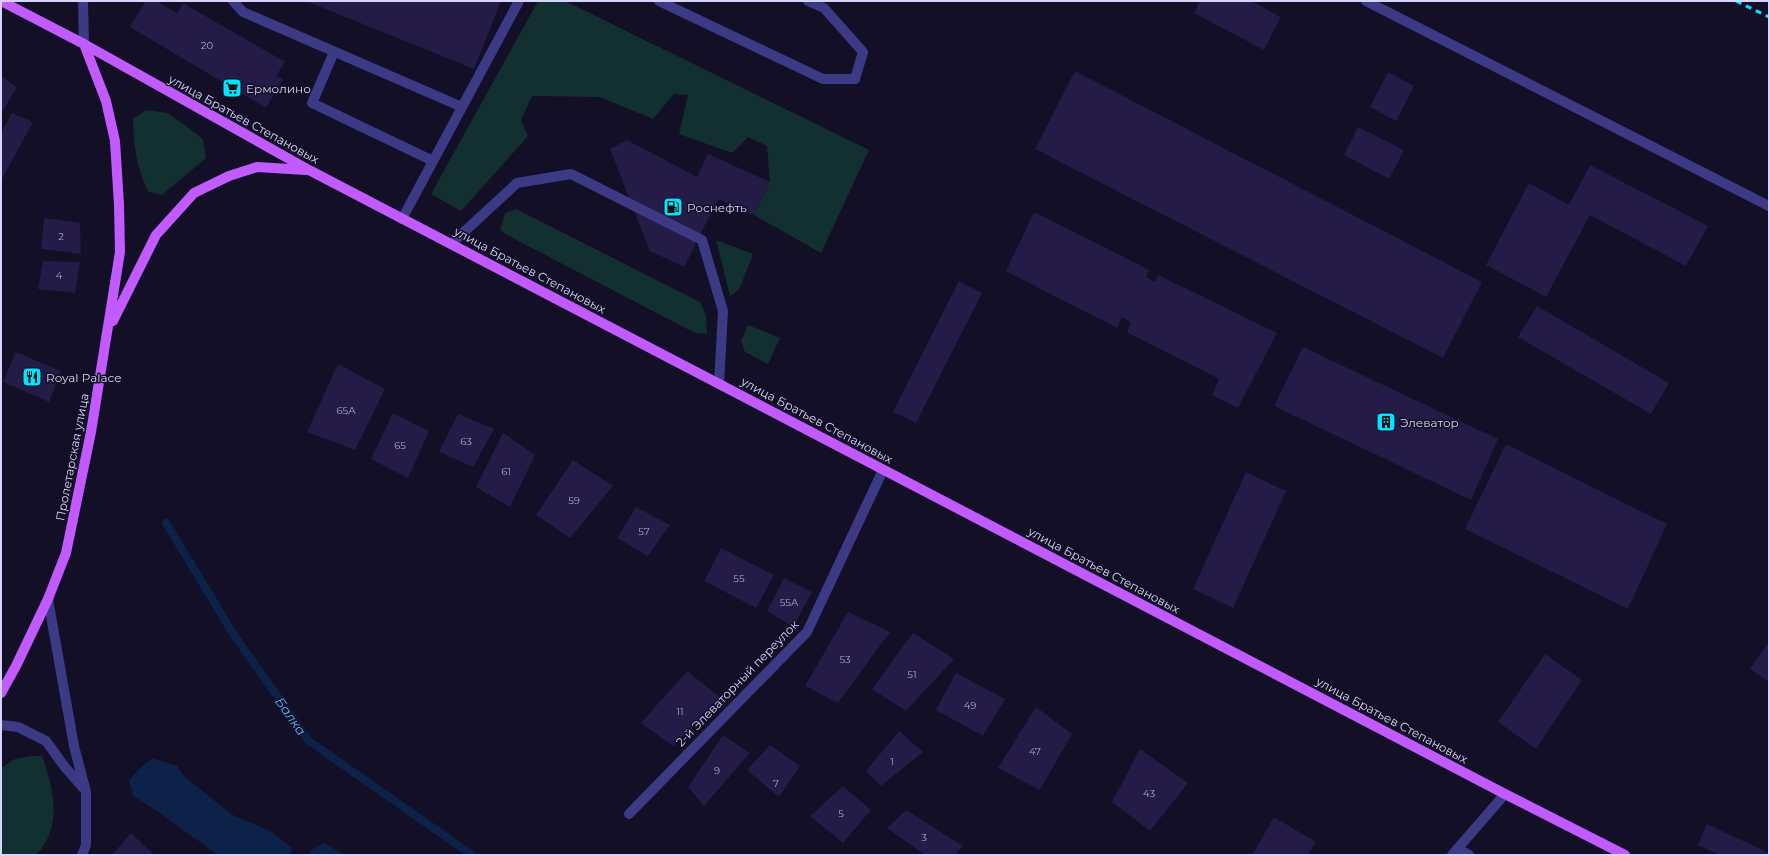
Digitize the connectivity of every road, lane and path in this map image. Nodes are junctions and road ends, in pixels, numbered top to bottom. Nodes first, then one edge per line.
1 (1, 1) edge
2 (83, 1) edge
3 (233, 1) edge
4 (519, 1) edge
5 (659, 1) edge
6 (808, 1) edge
7 (1366, 1) edge
8 (84, 44) junction
9 (334, 52) junction
10 (462, 107) junction
11 (433, 161) junction
12 (309, 170) junction
13 (1769, 206) edge
14 (402, 218) junction
15 (451, 244) junction
16 (109, 330) junction
17 (718, 384) junction
18 (883, 470) junction
19 (48, 599) junction
20 (1, 693) edge
21 (1, 724) edge
22 (86, 792) junction
23 (1505, 794) junction
24 (629, 814) dead end
25 (1455, 852) edge
26 (82, 855) edge
27 (1469, 855) edge
28 (1625, 855) edge

1 - 8 main road, улица Братьев Степановых
2 - 8 street, Пролетарская улица
3 - 9 street
4 - 10 street
5 - 6 street
7 - 13 street
8 - 12 main road, улица Братьев Степановых
8 - 16 main road, Пролетарская улица
9 - 10 street
9 - 11 street
10 - 11 street
11 - 14 street
12 - 14 main road, улица Братьев Степановых
12 - 16 main road
14 - 15 main road, улица Братьев Степановых
15 - 17 main road, улица Братьев Степановых
15 - 17 street
16 - 19 main road, Пролетарская улица
17 - 18 main road, улица Братьев Степановых
18 - 23 main road, улица Братьев Степановых
18 - 24 street, 2-й Элеваторный переулок
19 - 20 main road, Пролетарская улица
19 - 22 street
21 - 22 street
22 - 26 street
23 - 25 street
23 - 28 main road, улица Братьев Степановых
25 - 27 street

